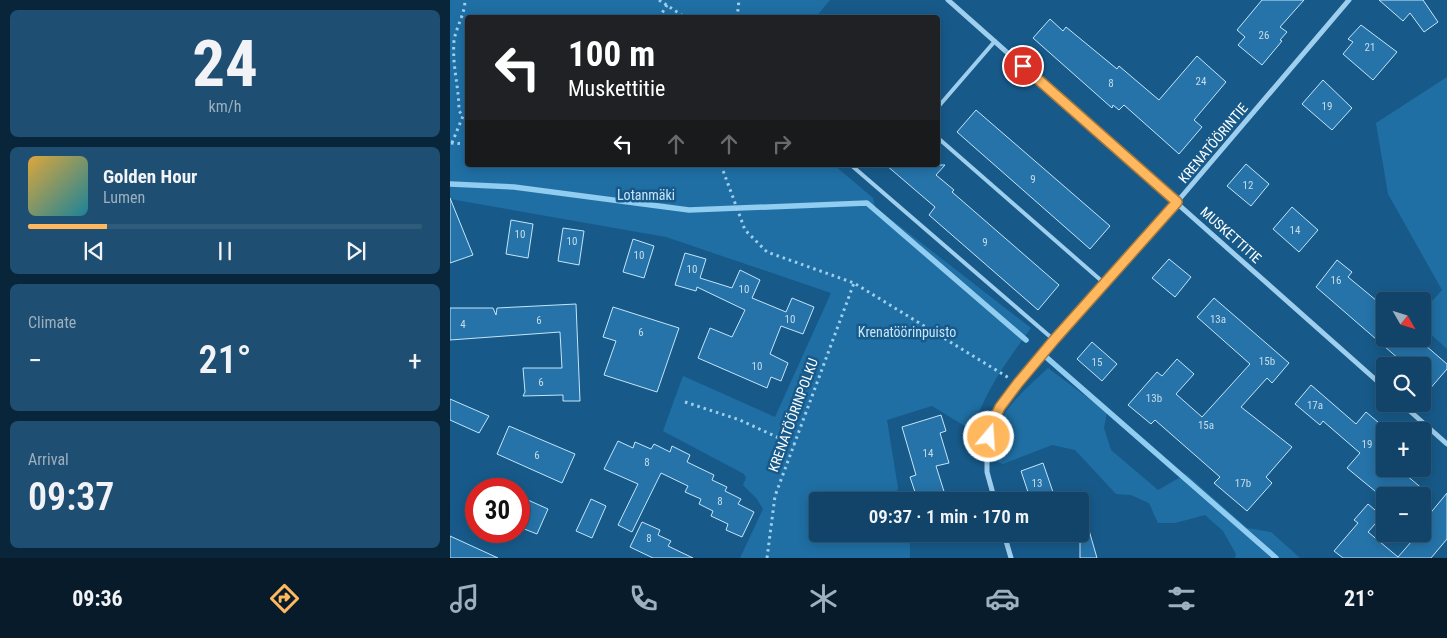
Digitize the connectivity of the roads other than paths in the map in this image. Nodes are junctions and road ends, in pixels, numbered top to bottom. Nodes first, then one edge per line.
1 (948, 0) edge
2 (1348, 0) edge
3 (995, 41) junction
4 (940, 105) edge
5 (940, 140) edge
6 (853, 167) edge
7 (1177, 202) junction
8 (1104, 283) junction
9 (1054, 340) junction
10 (1376, 380) edge
11 (1411, 412) edge
12 (1447, 444) edge
13 (993, 492) edge
14 (1006, 542) edge
15 (1011, 558) edge

1 - 3 street, MUSKETTITIE
2 - 7 street, KRENATÖÖRINTIE
3 - 4 lane
3 - 7 street, MUSKETTITIE
5 - 8 lane
6 - 9 lane
7 - 8 street, KRENATÖÖRINTIE
7 - 10 street, MUSKETTITIE
8 - 9 street, KRENATÖÖRINTIE
9 - 13 street, KRENATÖÖRINTIE
11 - 12 street
14 - 15 street

